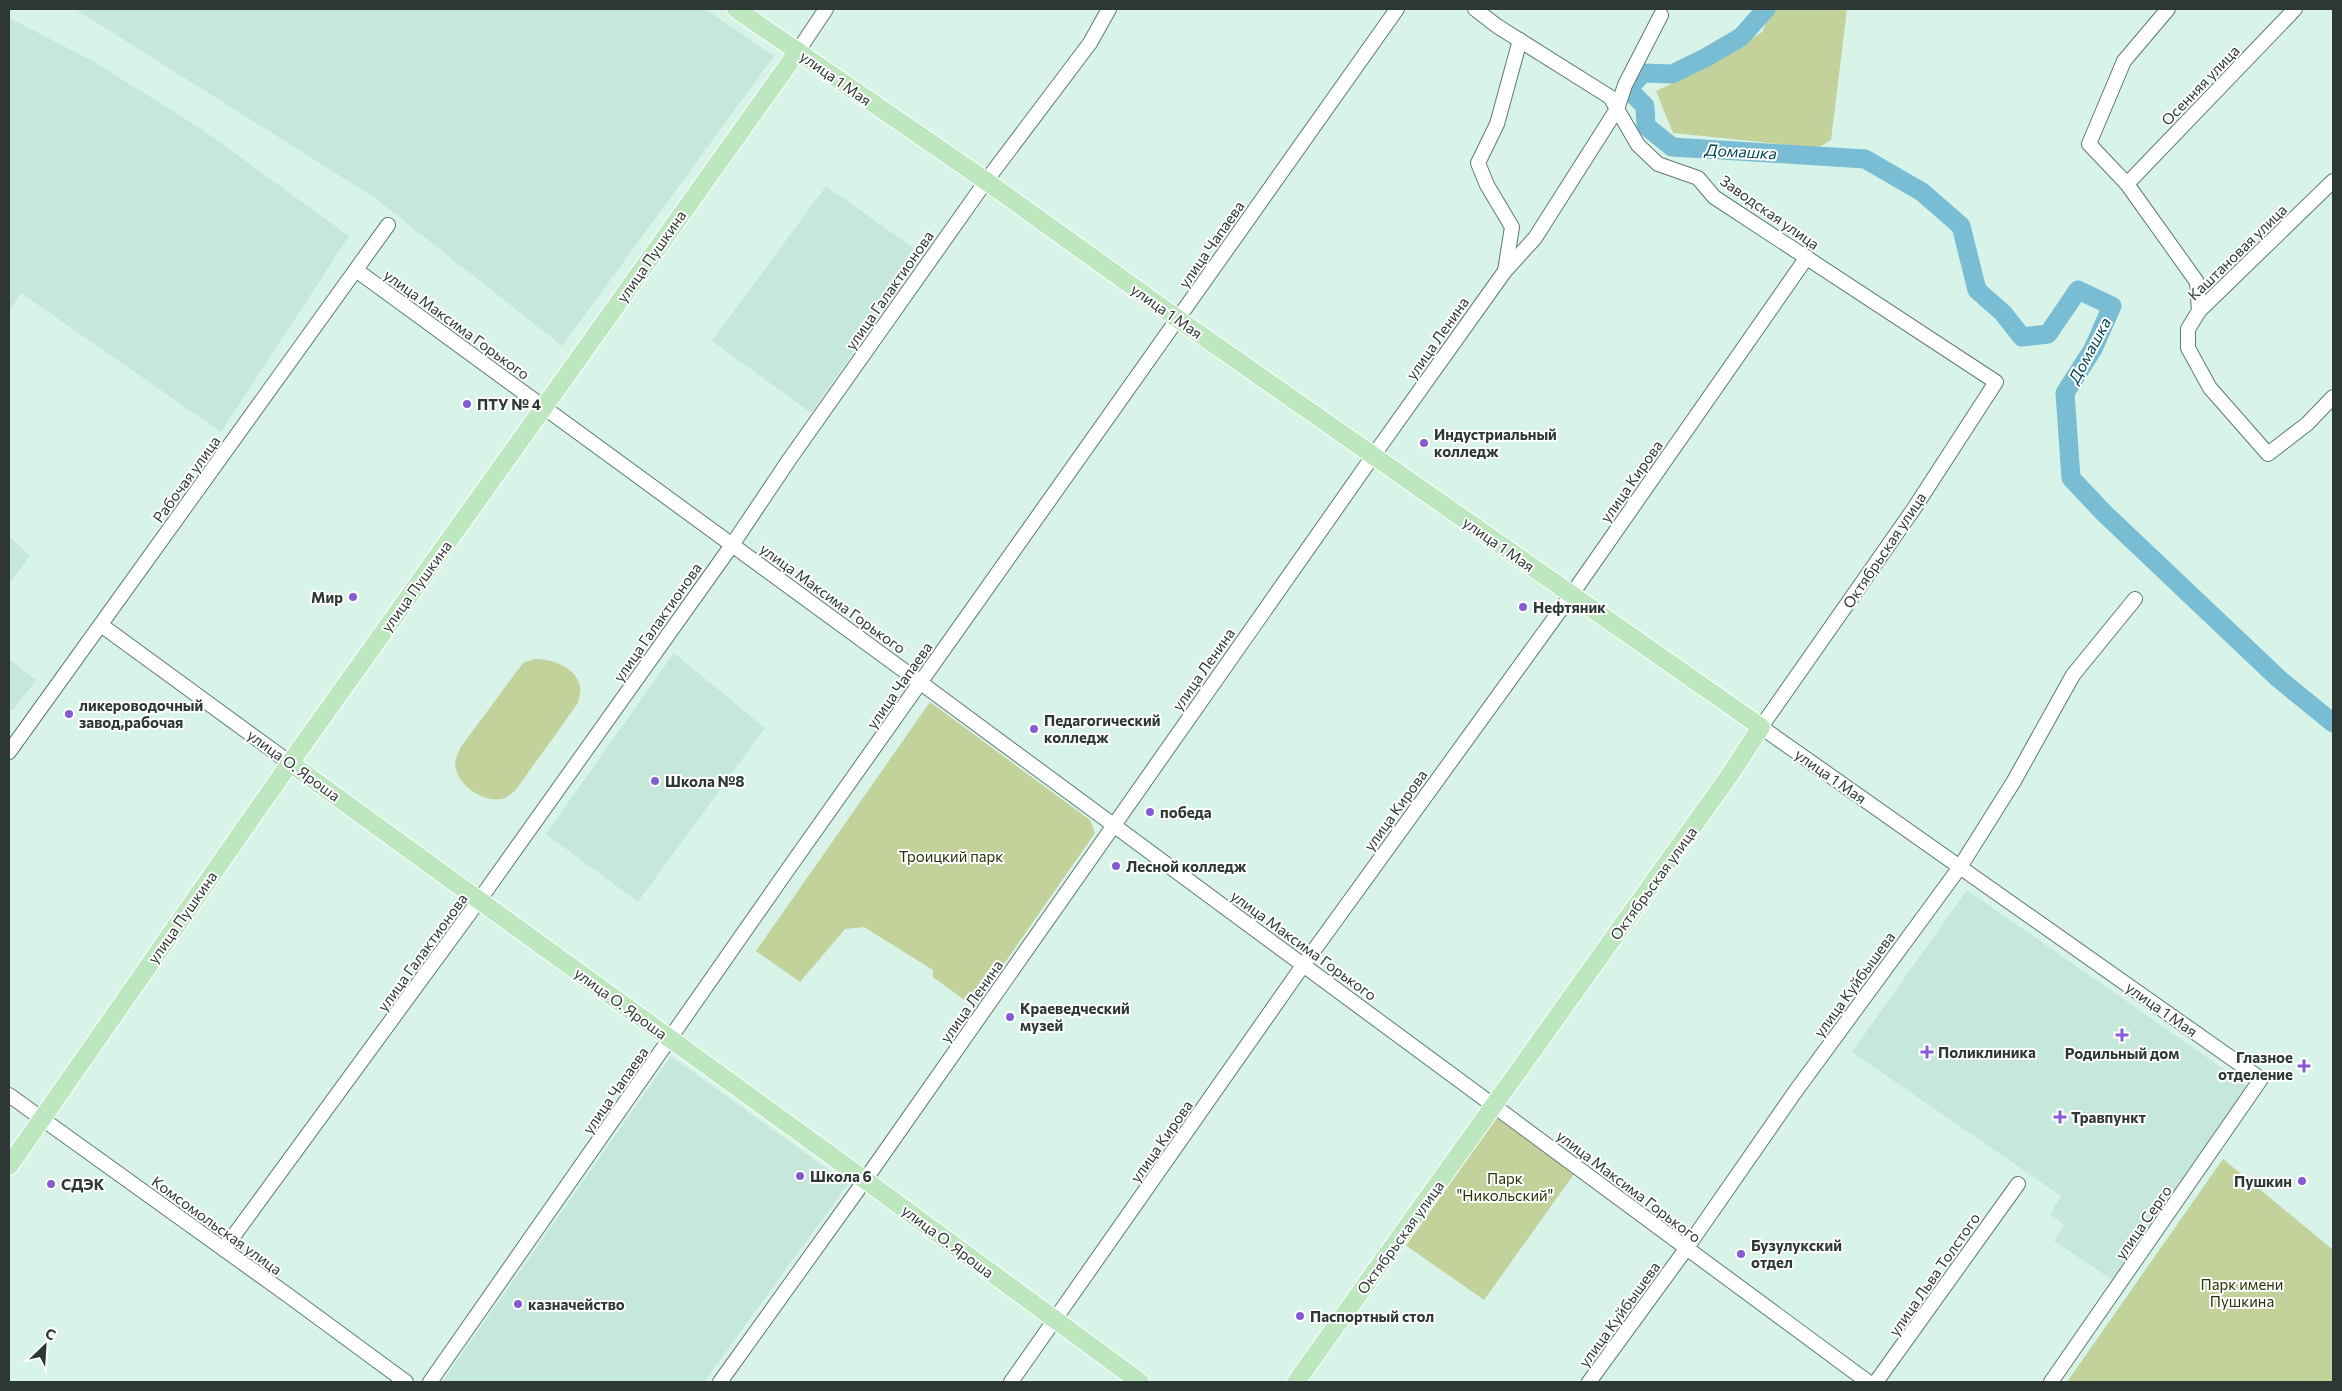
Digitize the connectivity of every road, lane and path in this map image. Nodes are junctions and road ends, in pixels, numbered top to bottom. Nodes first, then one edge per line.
1 (736, 9) edge
2 (826, 9) edge
3 (1109, 9) edge
4 (1397, 9) edge
5 (1475, 9) edge
6 (2168, 9) edge
7 (2295, 9) edge
8 (1661, 14) dead end
9 (1520, 40) junction
10 (798, 51) junction
11 (1618, 109) junction
12 (2333, 181) edge
13 (986, 182) junction
14 (2127, 184) junction
15 (388, 225) dead end
16 (1806, 257) junction
17 (356, 270) junction
18 (1505, 270) junction
19 (2198, 311) junction
20 (1178, 320) junction
21 (1991, 377) joint
22 (2333, 397) edge
23 (543, 407) junction
24 (1373, 456) junction
25 (732, 545) junction
26 (1572, 594) junction
27 (2135, 599) dead end
28 (101, 625) junction
29 (921, 683) junction
30 (1762, 727) junction
31 (9, 752) edge
32 (290, 762) junction
33 (1113, 826) junction
34 (1960, 867) junction
35 (480, 899) junction
36 (1304, 964) junction
37 (671, 1040) junction
38 (2261, 1079) joint
39 (9, 1096) edge
40 (1494, 1105) junction
41 (40, 1118) junction
42 (9, 1166) edge
43 (865, 1180) junction
44 (2018, 1184) dead end
45 (224, 1249) junction
46 (1686, 1249) junction
47 (1055, 1321) junction
48 (406, 1382) edge
49 (430, 1382) edge
50 (720, 1382) edge
51 (1011, 1382) edge
52 (1140, 1382) edge
53 (1296, 1382) edge
54 (1589, 1382) edge
55 (1868, 1382) edge
56 (1876, 1382) edge
57 (2052, 1382) edge

1 - 10 main road, улица 1 Мая
2 - 10 street, улица Пушкина
3 - 13 street, улица Галактионова
4 - 20 street, улица Чапаева
5 - 9 street, Заводская улица
6 - 14 street
7 - 14 street, Осенняя улица
8 - 11 street, улица Ленина
9 - 11 street, Заводская улица
9 - 18 street
10 - 13 main road, улица 1 Мая
10 - 23 main road, улица Пушкина
11 - 16 street, Заводская улица
11 - 18 street, улица Ленина
12 - 19 street, Каштановая улица
13 - 20 main road, улица 1 Мая
13 - 25 street, улица Галактионова
14 - 19 street
15 - 17 street, Рабочая улица
16 - 21 street, Заводская улица
16 - 26 street, улица Кирова
17 - 23 street, улица Максима Горького
17 - 28 street, Рабочая улица
18 - 24 street, улица Ленина
19 - 22 street, Каштановая улица
20 - 24 main road, улица 1 Мая
20 - 29 street, улица Чапаева
21 - 30 street, Октябрьская улица
23 - 25 street, улица Максима Горького
23 - 32 main road, улица Пушкина
24 - 26 main road, улица 1 Мая
24 - 33 street, улица Ленина
25 - 29 street, улица Максима Горького
25 - 35 street, улица Галактионова
26 - 30 main road, улица 1 Мая
26 - 36 street, улица Кирова
27 - 34 street, улица Куйбышева
28 - 31 street, Рабочая улица
28 - 32 street, улица О. Яроша
29 - 33 street, улица Максима Горького
29 - 37 street, улица Чапаева
30 - 34 street, улица 1 Мая
30 - 40 main road, Октябрьская улица
32 - 35 main road, улица О. Яроша
32 - 41 main road, улица Пушкина
33 - 36 street, улица Максима Горького
33 - 43 street, улица Ленина
34 - 38 street, улица 1 Мая
34 - 46 street, улица Куйбышева
35 - 37 main road, улица О. Яроша
35 - 45 street, улица Галактионова
36 - 40 street, улица Максима Горького
36 - 47 street, улица Кирова
37 - 43 main road, улица О. Яроша
37 - 49 street, улица Чапаева
38 - 57 street, улица Серго
39 - 41 street, Комсомольская улица
40 - 46 street, улица Максима Горького
40 - 53 main road, Октябрьская улица
41 - 42 main road, улица Пушкина
41 - 45 street, Комсомольская улица
43 - 47 main road, улица О. Яроша
43 - 50 street, улица Ленина
44 - 56 street, улица Льва Толстого
45 - 48 street, Комсомольская улица
46 - 54 street, улица Куйбышева
46 - 55 street, улица Максима Горького
47 - 51 street, улица Кирова
47 - 52 main road, улица О. Яроша

